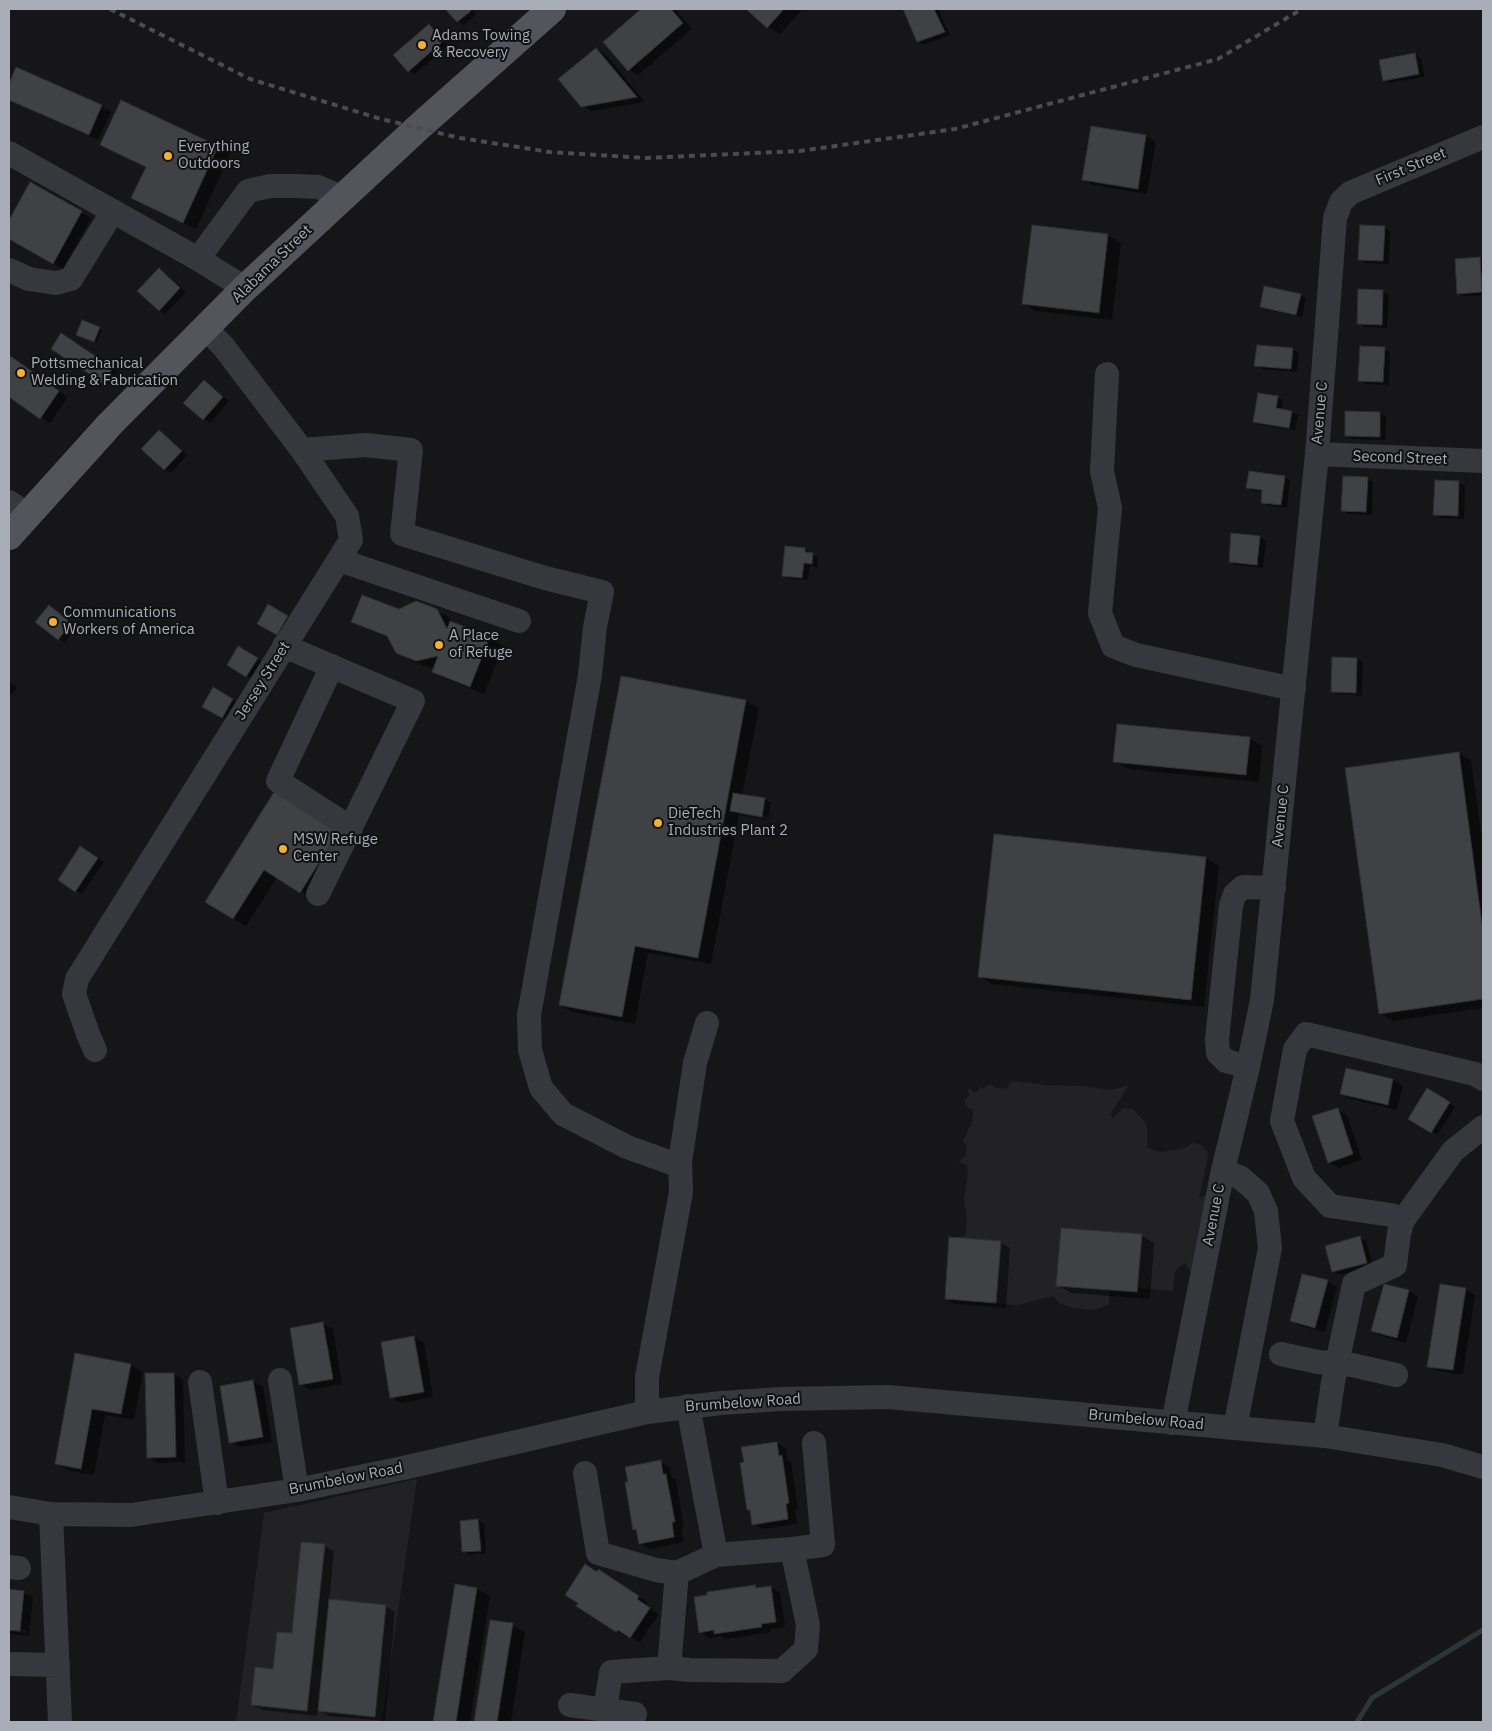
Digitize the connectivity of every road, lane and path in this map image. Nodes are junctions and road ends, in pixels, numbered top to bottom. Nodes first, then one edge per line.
1 (552, 9) edge
2 (1483, 137) edge
3 (9, 153) edge
4 (342, 197) junction
5 (1341, 202) joint
6 (113, 211) junction
7 (198, 259) junction
8 (9, 270) edge
9 (245, 288) junction
10 (205, 328) junction
11 (1108, 374) dead end
12 (302, 450) junction
13 (1317, 454) junction
14 (1483, 461) edge
15 (18, 508) edge
16 (9, 536) edge
17 (339, 560) junction
18 (519, 621) dead end
19 (284, 646) junction
20 (332, 666) junction
21 (1294, 689) junction
22 (351, 828) junction
23 (1274, 888) junction
24 (318, 894) dead end
25 (707, 1023) dead end
26 (95, 1050) dead end
27 (1248, 1067) junction
28 (1483, 1079) edge
29 (1483, 1127) edge
30 (680, 1166) junction
31 (1223, 1170) junction
32 (1403, 1220) junction
33 (1281, 1354) dead end
34 (1337, 1363) junction
35 (1396, 1375) dead end
36 (280, 1380) dead end
37 (200, 1382) dead end
38 (688, 1406) junction
39 (647, 1412) junction
40 (1172, 1423) junction
41 (1235, 1428) junction
42 (1325, 1436) junction
43 (814, 1443) dead end
44 (1483, 1467) edge
45 (585, 1473) dead end
46 (297, 1490) junction
47 (217, 1503) junction
48 (9, 1507) edge
49 (51, 1514) junction
50 (792, 1549) junction
51 (716, 1555) junction
52 (677, 1573) junction
53 (9, 1664) edge
54 (58, 1665) junction
55 (669, 1668) junction
56 (570, 1705) dead end
57 (605, 1710) junction
58 (635, 1714) dead end
59 (60, 1722) edge

1 - 4 main road, Alabama Street
2 - 5 street, First Street
3 - 6 street
4 - 7 street
4 - 9 main road, Alabama Street
5 - 13 street, Avenue C
6 - 7 street
6 - 8 street
7 - 9 street
9 - 10 main road, Alabama Street
10 - 12 street, Jersey Street
10 - 15 main road, Alabama Street
11 - 21 street
12 - 17 street, Jersey Street
12 - 30 street
13 - 14 street, Second Street
13 - 21 street, Avenue C
15 - 16 main road, Alabama Street
17 - 18 street
17 - 19 street, Jersey Street
19 - 20 street
19 - 26 street, Jersey Street
20 - 22 street
20 - 22 street
21 - 23 street, Avenue C
22 - 24 street
23 - 27 street, Avenue C
23 - 27 street
25 - 30 street
27 - 31 street, Avenue C
28 - 32 street
29 - 32 street
30 - 39 street
31 - 40 street, Avenue C
31 - 41 street
32 - 34 street
33 - 34 street
34 - 35 street
34 - 42 street
36 - 46 street
37 - 47 street
38 - 39 street, Brumbelow Road
38 - 40 street, Brumbelow Road
38 - 51 street
39 - 46 street, Brumbelow Road
40 - 41 street, Brumbelow Road
41 - 42 street, Brumbelow Road
42 - 44 street, Brumbelow Road
43 - 50 street
45 - 52 street
46 - 47 street, Brumbelow Road
47 - 49 street, Brumbelow Road
48 - 49 street, Brumbelow Road
49 - 54 street
50 - 51 street
50 - 55 street
51 - 52 street
52 - 55 street
53 - 54 street
54 - 59 street
55 - 57 street
56 - 57 street
57 - 58 street

